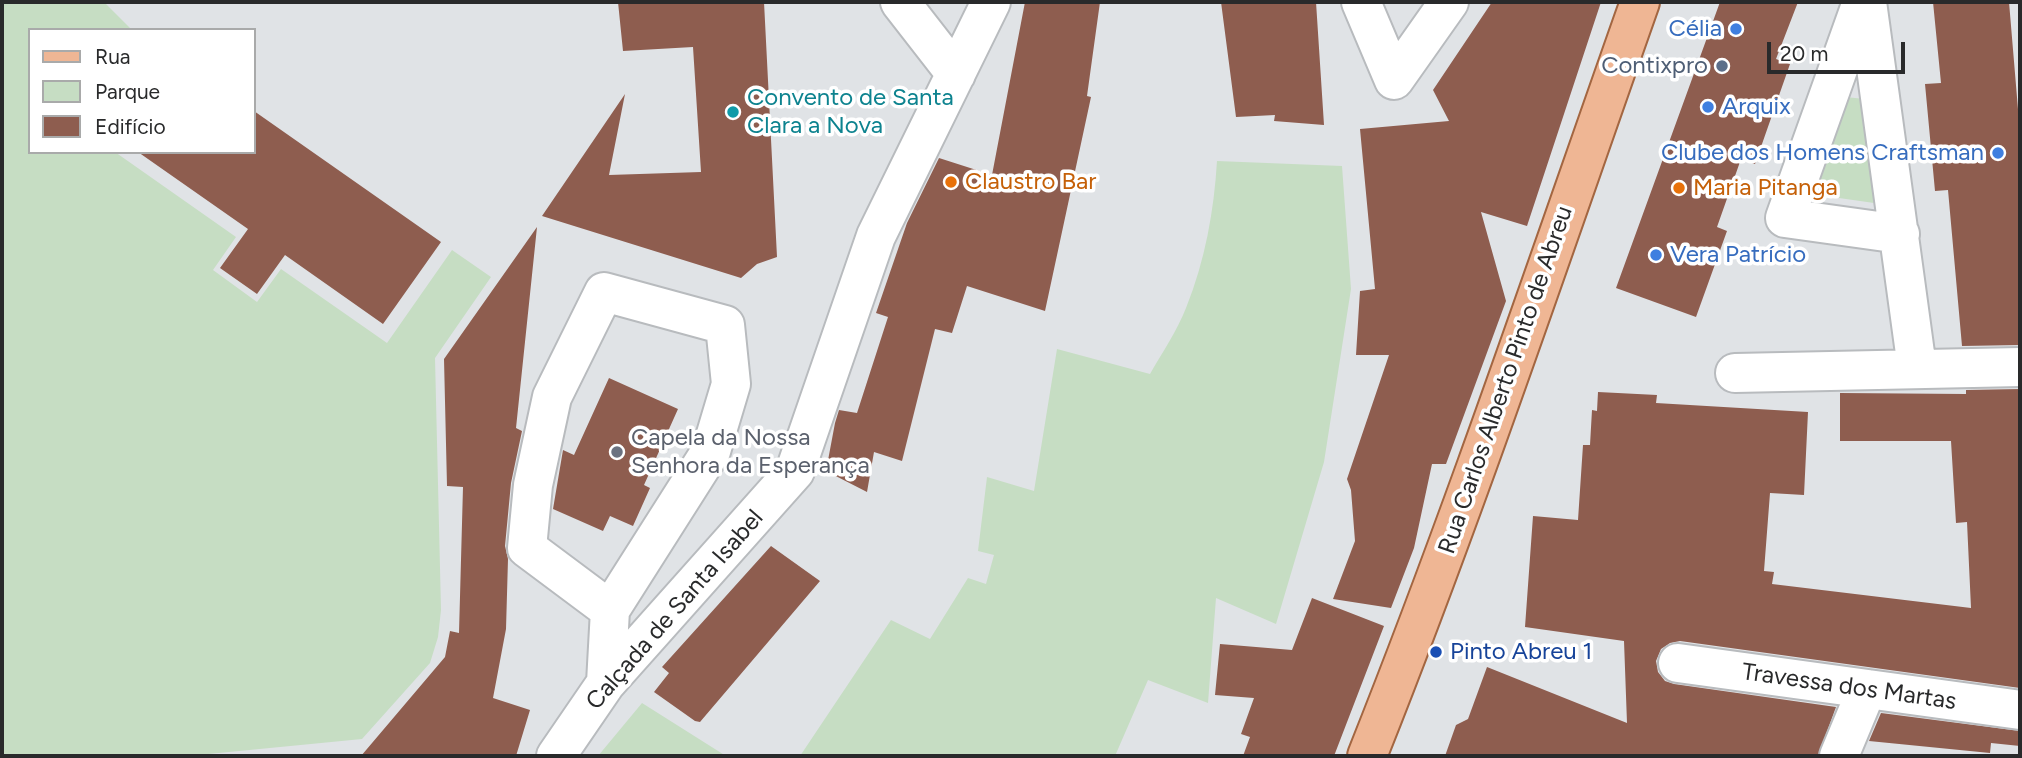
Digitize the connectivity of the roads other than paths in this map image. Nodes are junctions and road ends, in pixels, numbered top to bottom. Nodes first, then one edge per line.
1 (900, 2) edge
2 (991, 2) edge
3 (1361, 2) edge
4 (1449, 2) edge
5 (1640, 2) edge
6 (1865, 2) edge
7 (956, 74) junction
8 (1900, 234) junction
9 (2020, 367) edge
10 (1917, 368) junction
11 (1735, 373) dead end
12 (610, 610) junction
13 (1678, 663) dead end
14 (606, 683) junction
15 (1867, 689) junction
16 (2020, 710) edge
17 (556, 756) edge
18 (1367, 756) edge
19 (1839, 756) edge

1 - 7 street
2 - 7 street, Calçada de Santa Isabel
3 - 4 street
5 - 18 main road, Rua Carlos Alberto Pinto de Abreu
6 - 8 street
6 - 8 street
7 - 14 street, Calçada de Santa Isabel
8 - 10 street
9 - 10 street
10 - 11 street
12 - 12 street
12 - 14 street
13 - 15 street, Travessa dos Martas
14 - 17 street, Calçada de Santa Isabel
15 - 16 street, Travessa dos Martas
15 - 19 street

